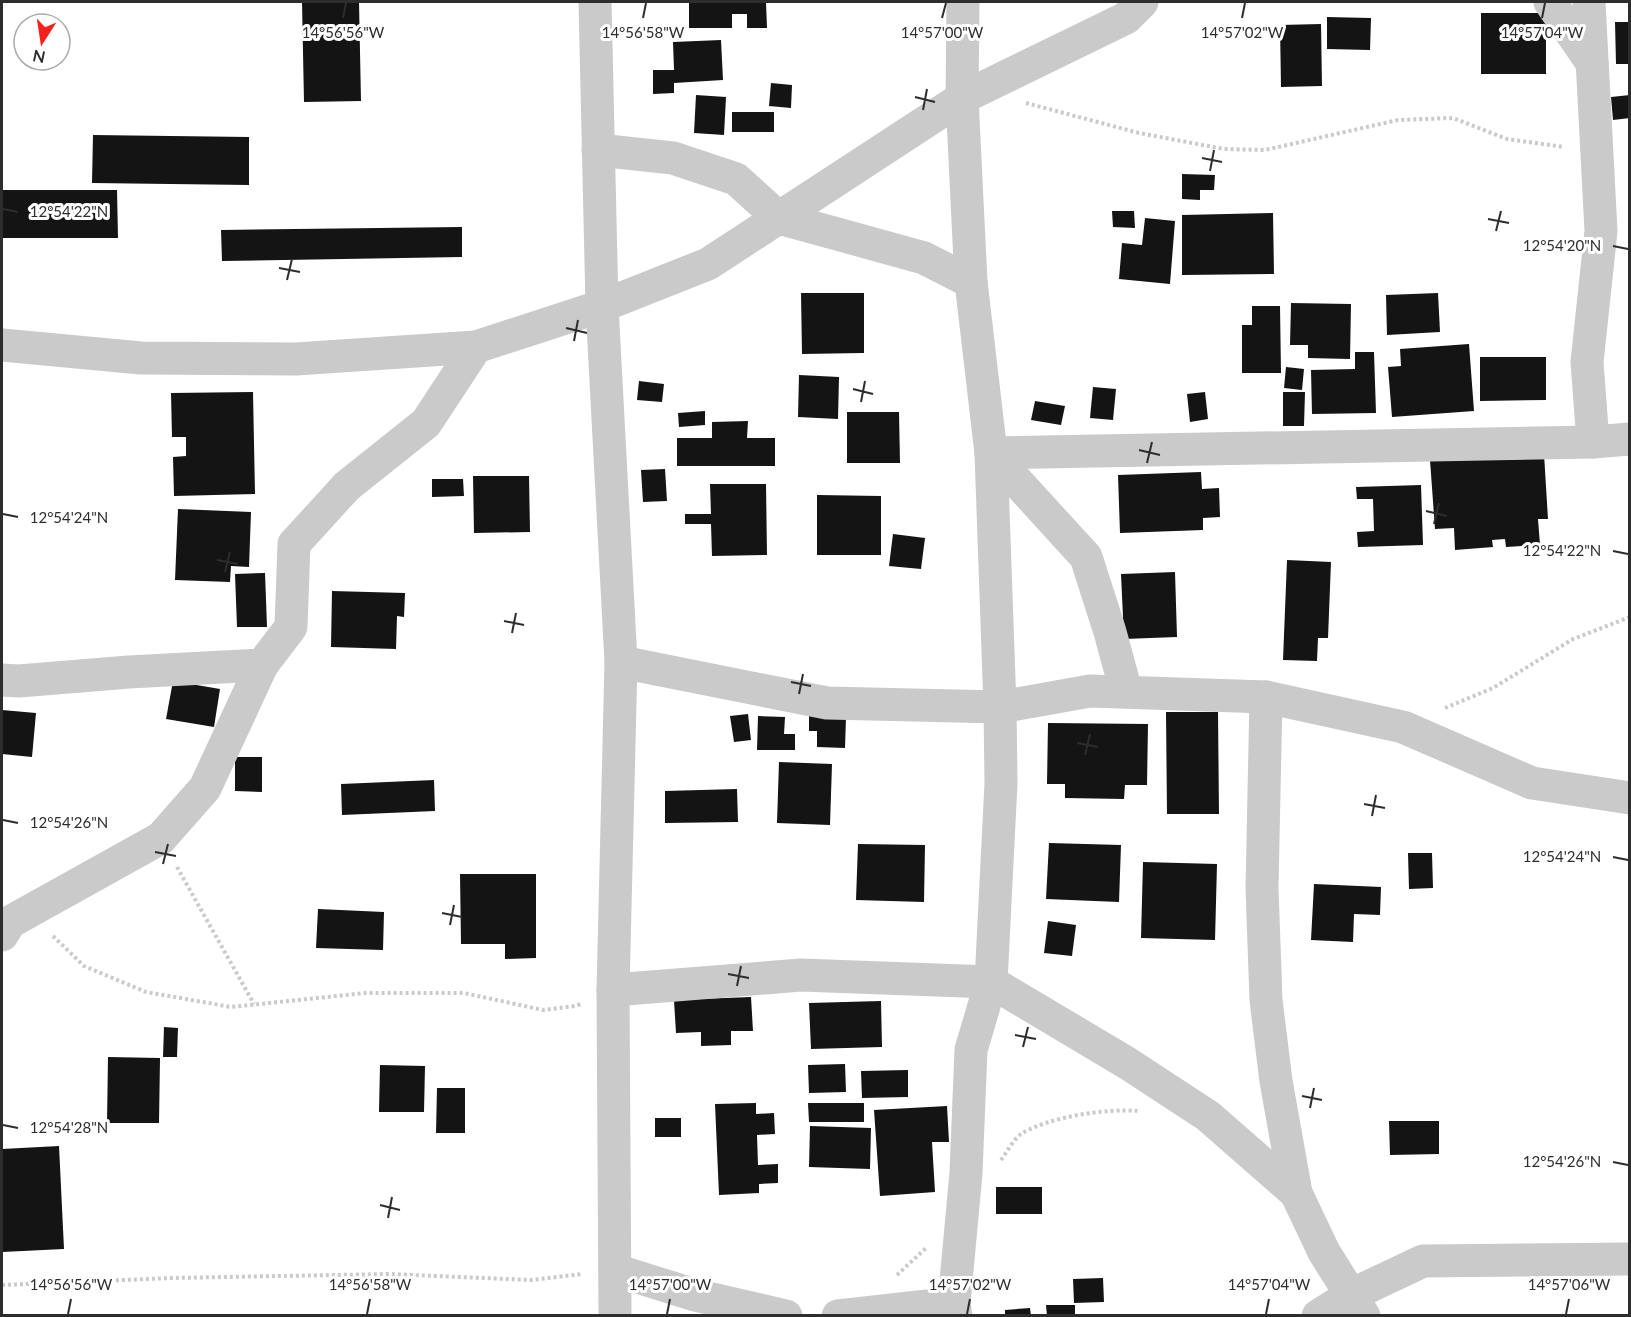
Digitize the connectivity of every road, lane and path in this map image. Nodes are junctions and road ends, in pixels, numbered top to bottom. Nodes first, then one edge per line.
1 (595, 2) edge
2 (963, 2) edge
3 (1142, 2) edge
4 (1550, 2) edge
5 (1589, 2) edge
6 (1592, 63) junction
7 (969, 94) junction
8 (598, 150) junction
9 (1597, 152) junction
10 (778, 218) junction
11 (971, 282) junction
12 (602, 306) junction
13 (2, 345) edge
14 (476, 347) junction
15 (1629, 439) edge
16 (1593, 442) junction
17 (991, 453) junction
18 (1629, 617) edge
19 (621, 662) junction
20 (262, 664) junction
21 (2, 680) edge
22 (1126, 691) junction
23 (1266, 697) junction
24 (1000, 707) junction
25 (1403, 727) junction
26 (1629, 798) edge
27 (161, 838) junction
28 (28, 912) junction
29 (2, 935) edge
30 (990, 982) junction
31 (613, 990) junction
32 (254, 1004) junction
33 (1143, 1111) dead end
34 (998, 1164) dead end
35 (1296, 1193) junction
36 (962, 1211) junction
37 (1629, 1259) edge
38 (615, 1270) junction
39 (894, 1277) dead end
40 (2, 1285) edge
41 (1358, 1305) edge
42 (955, 1309) edge
43 (615, 1316) edge
44 (786, 1316) edge
45 (838, 1316) edge
46 (1318, 1316) edge

1 - 8 street
2 - 7 street
3 - 7 street
4 - 6 street
5 - 6 street
6 - 9 street
7 - 9 path
7 - 10 street
7 - 11 street
8 - 10 street
8 - 12 street
9 - 16 street
10 - 11 street
10 - 12 street
11 - 17 street
12 - 14 street
12 - 19 street
13 - 14 street
14 - 20 street
15 - 16 street
16 - 17 street
17 - 22 street
17 - 24 street
18 - 25 path
19 - 24 street
19 - 31 street
20 - 21 street
20 - 27 street
22 - 23 street
22 - 24 street
23 - 25 street
23 - 35 street
24 - 30 street
25 - 26 street
27 - 28 street
27 - 32 path
28 - 29 street
28 - 32 path
30 - 31 street
30 - 35 street
30 - 36 street
31 - 32 path
31 - 38 street
33 - 34 path
35 - 41 street
36 - 39 path
36 - 42 street
37 - 41 street
38 - 40 path
38 - 43 street
38 - 44 street
41 - 46 street
42 - 45 street

